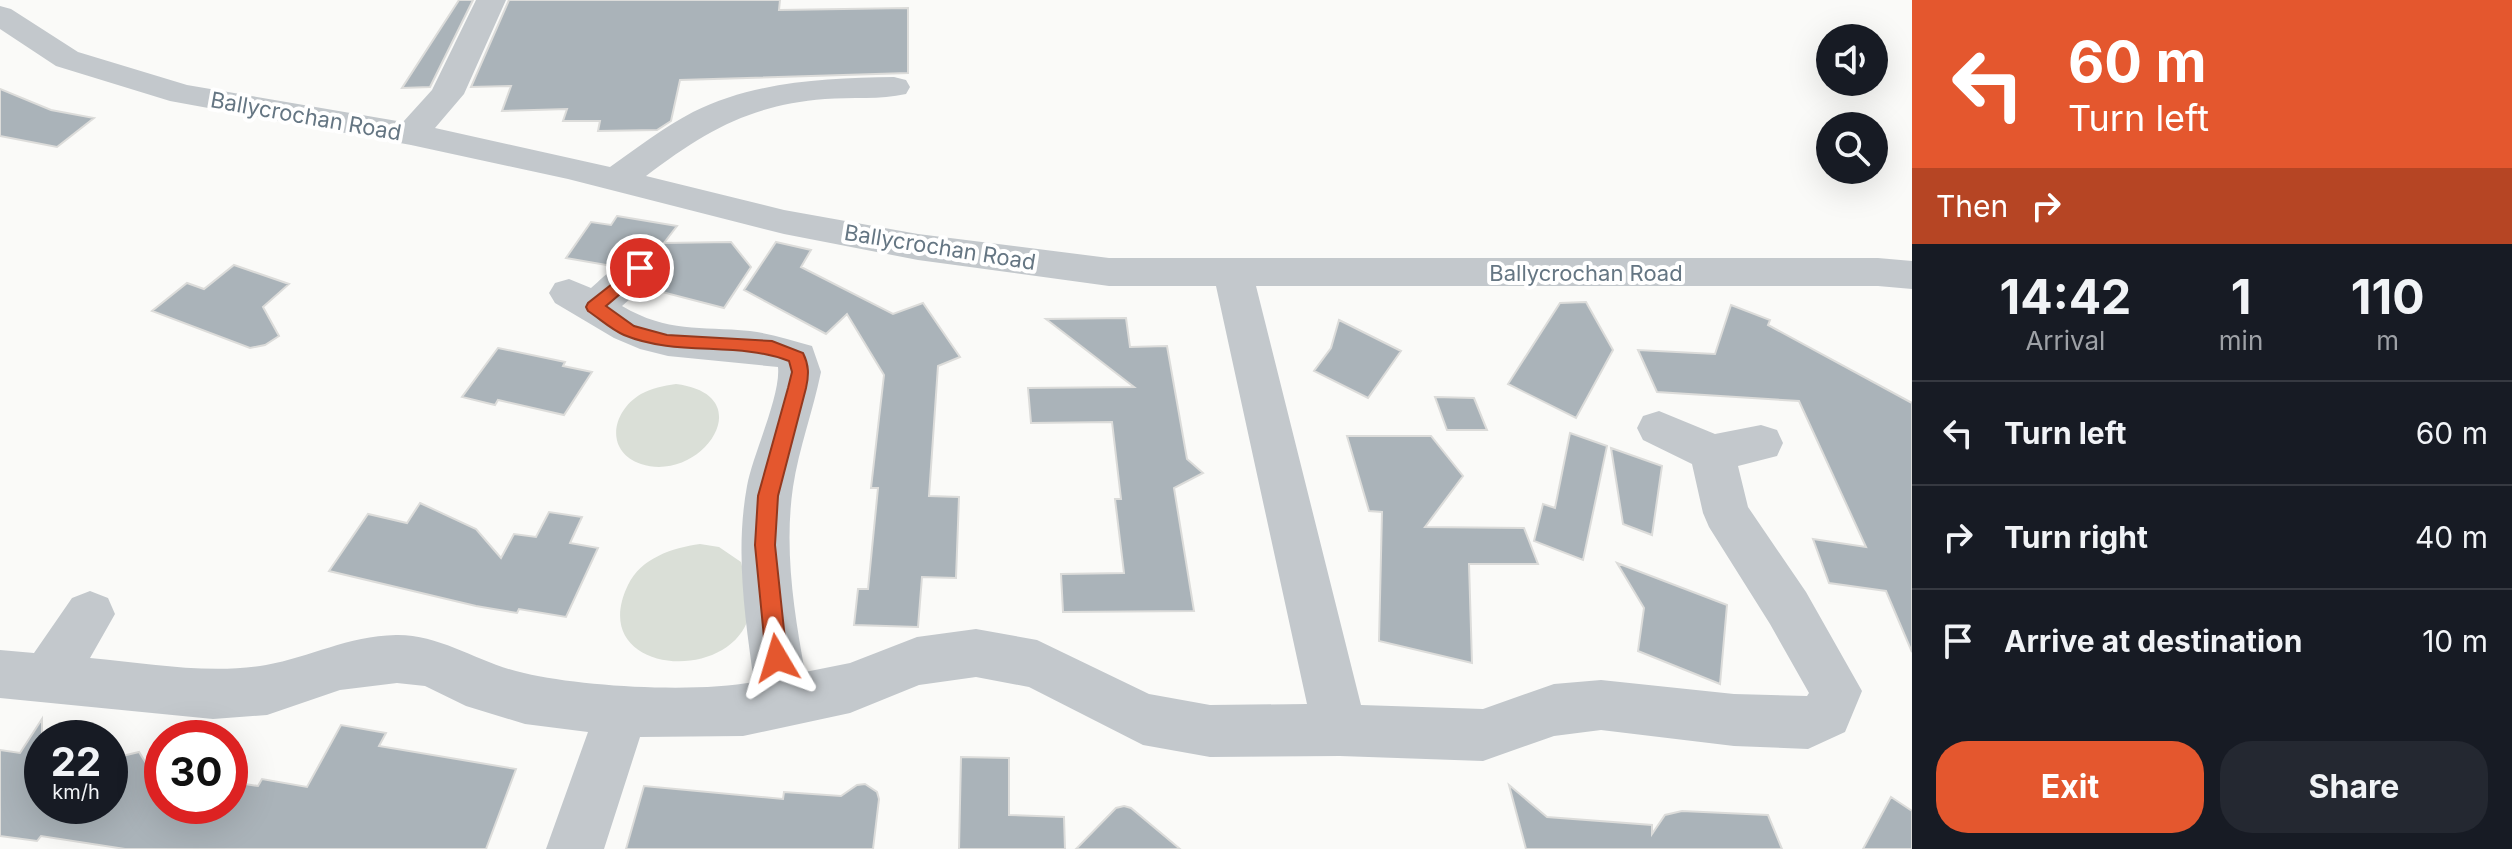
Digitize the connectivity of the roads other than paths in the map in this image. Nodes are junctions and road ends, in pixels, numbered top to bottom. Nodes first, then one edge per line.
1 (491, 0) edge
2 (0, 15) edge
3 (894, 87) dead end
4 (411, 134) junction
5 (616, 180) junction
6 (640, 268) dead end
7 (1233, 273) junction
8 (1912, 275) edge
9 (1659, 428) dead end
10 (90, 614) dead end
11 (23, 677) edge
12 (784, 702) junction
13 (622, 711) junction
14 (1340, 730) junction
15 (575, 849) edge

1 - 4 street
2 - 4 street, Ballycrochan Road
3 - 5 street
4 - 5 street, Ballycrochan Road
5 - 7 street, Ballycrochan Road
6 - 12 street
7 - 8 street, Ballycrochan Road
7 - 14 street
9 - 14 street
10 - 11 street
11 - 13 street
12 - 13 street
12 - 14 street
13 - 15 street

